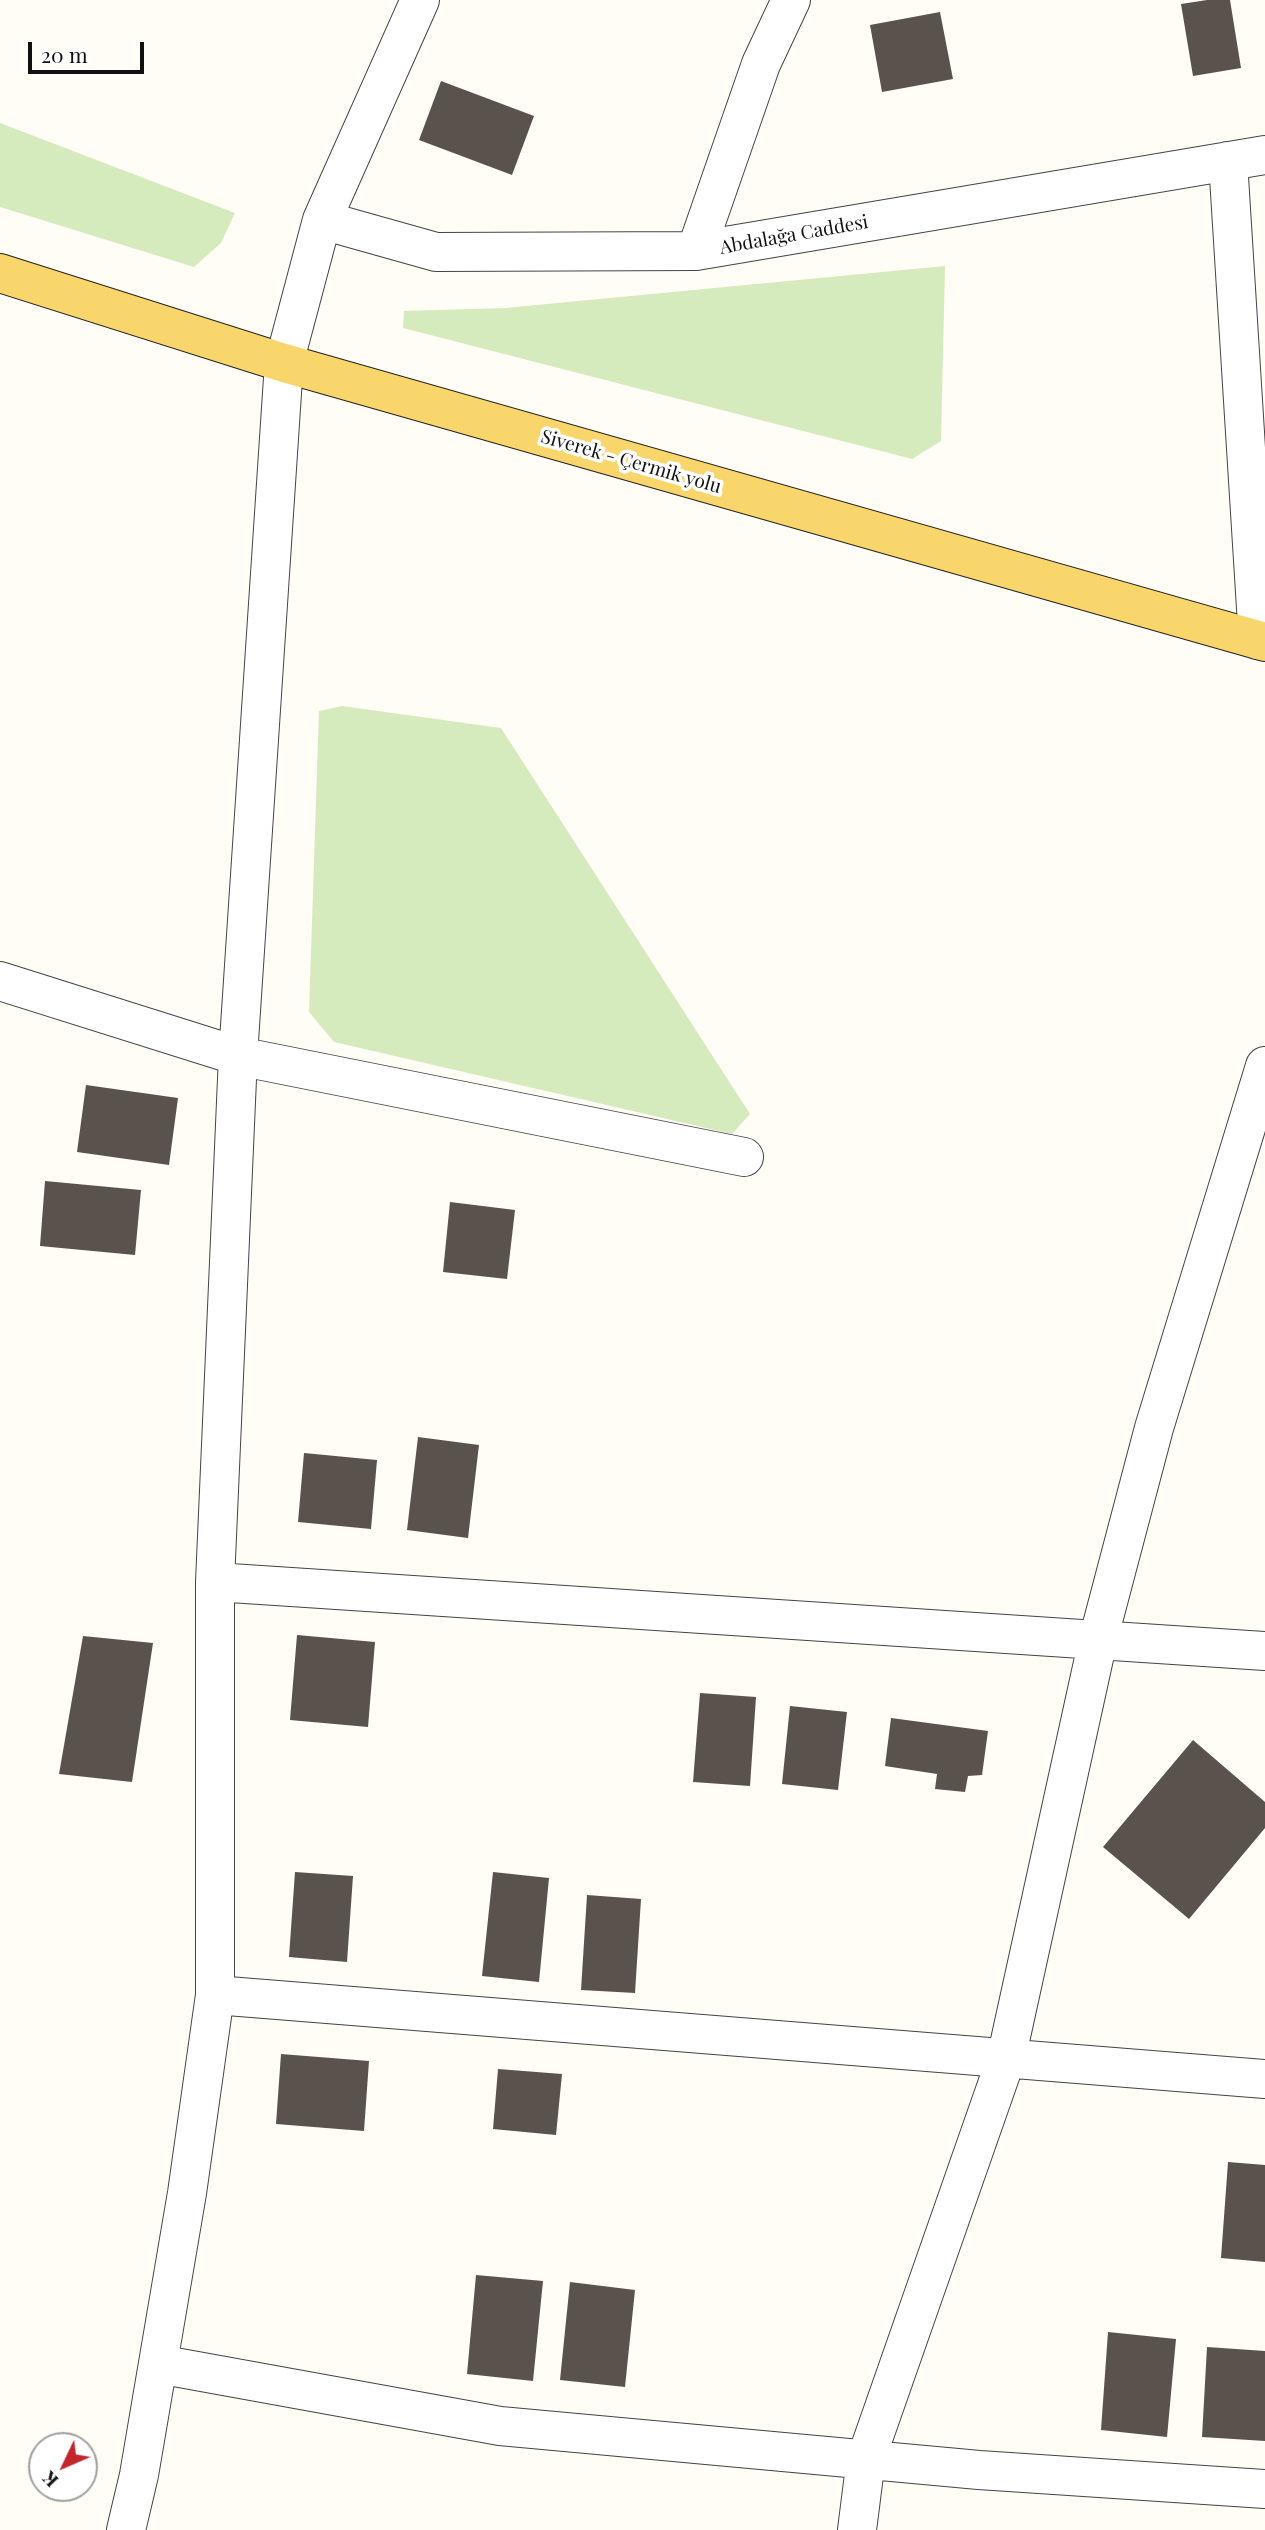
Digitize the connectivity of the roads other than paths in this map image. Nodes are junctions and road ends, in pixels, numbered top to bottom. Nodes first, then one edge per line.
1 (421, 0) edge
2 (791, 0) edge
3 (1265, 155) edge
4 (1228, 161) junction
5 (322, 220) junction
6 (696, 251) junction
7 (0, 273) edge
8 (284, 363) junction
9 (1261, 641) edge
10 (0, 981) edge
11 (238, 1056) junction
12 (1265, 1066) edge
13 (744, 1157) dead end
14 (215, 1582) junction
15 (1098, 1640) junction
16 (1265, 1651) edge
17 (215, 1996) junction
18 (1006, 2059) junction
19 (1265, 2079) edge
20 (158, 2364) junction
21 (866, 2459) junction
22 (1265, 2489) edge
23 (126, 2530) edge
24 (857, 2530) edge

1 - 5 street
2 - 6 street
3 - 4 street, Abdalağa Caddesi
4 - 6 street, Abdalağa Caddesi
4 - 9 street
5 - 6 street, Abdalağa Caddesi
5 - 8 street
7 - 8 main road, Siverek - Çermik yolu
8 - 9 main road, Siverek - Çermik yolu
8 - 11 street
10 - 11 street
11 - 13 street
11 - 14 street
12 - 15 street
14 - 15 street
14 - 17 street
15 - 16 street
15 - 18 street
17 - 18 street
17 - 20 street
18 - 19 street
18 - 21 street
20 - 21 street
20 - 23 street
21 - 22 street
21 - 24 street

